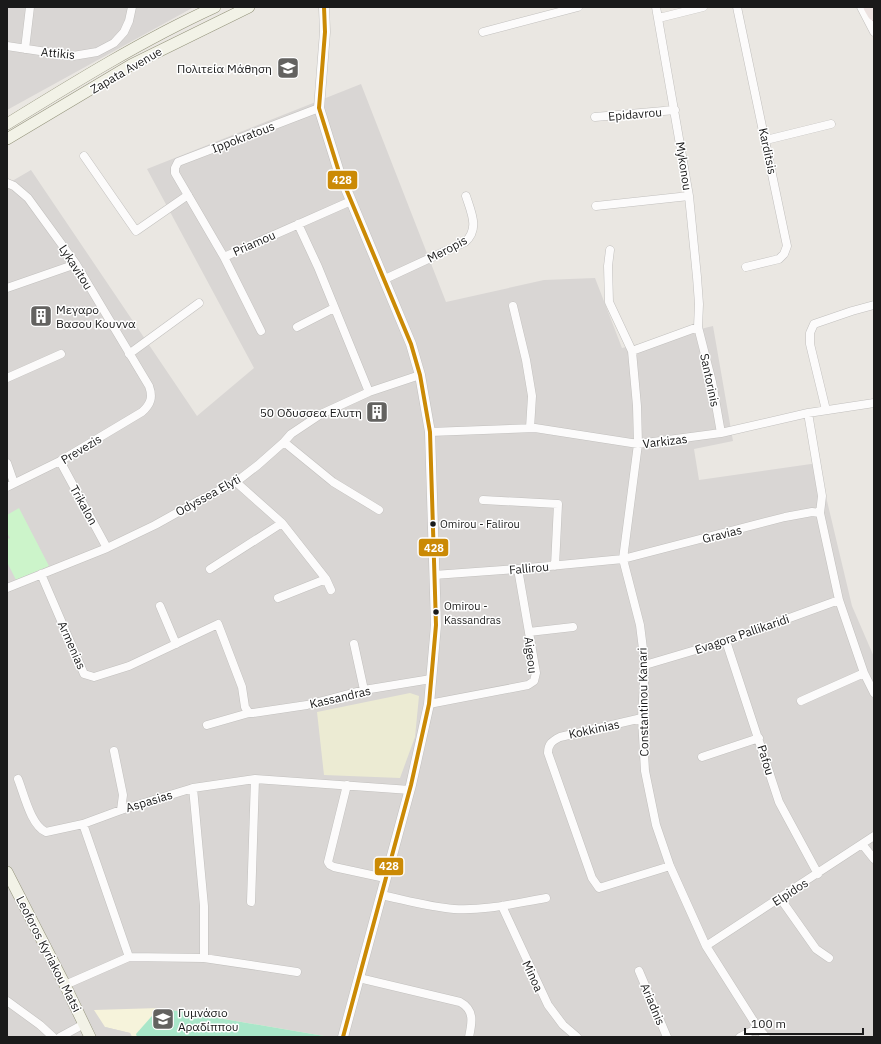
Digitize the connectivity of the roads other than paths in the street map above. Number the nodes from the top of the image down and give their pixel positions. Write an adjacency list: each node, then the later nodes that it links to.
1 (30, 7): 17 (street)
2 (132, 7): 17 (street, Attikis)
3 (215, 7): 21 (main road, Zapata Avenue)
4 (249, 7): 23 (main road, Zapata Avenue)
5 (324, 7): 18 (street)
6 (578, 7): 14 (street)
7 (656, 7): 13 (street, Mykonou)
8 (703, 7): 13 (street)
9 (737, 7): 24 (street, Karditsis)
10 (861, 7): 15 (street)
11 (870, 7): 12 (highway)
12 (874, 14)
13 (659, 18): 19 (street, Mykonou)
14 (483, 32)
15 (874, 32)
16 (7, 46): 17 (street, Attikis)
17 (25, 49)
18 (319, 108): 26 (street, Ippokratous); 31 (street)
19 (675, 110): 20 (street, Epidavrou); 30 (street, Mykonou)
20 (595, 117)
21 (7, 124)
22 (831, 124): 24 (street)
23 (7, 139)
24 (766, 140): 37 (street, Karditsis)
25 (84, 156): 28 (street)
26 (175, 173): 28 (street, Priamou)
27 (7, 183): 36 (street, Lykavitou)
28 (188, 195): 35 (street, Priamou)
29 (466, 196): 38 (street, Meropis)
30 (689, 196): 32 (street); 45 (street, Mykonou)
31 (351, 200): 33 (street, Priamou); 38 (street)
32 (596, 206)
33 (298, 224): 35 (street, Priamou); 43 (street)
34 (610, 250): 47 (street, Constantinou Kanari)
35 (224, 257): 46 (street)
36 (76, 264): 39 (street); 49 (street, Lykavitou)
37 (746, 267)
38 (385, 279): 50 (street)
39 (7, 288)
40 (200, 303): 49 (street)
41 (874, 305): 55 (street)
42 (513, 306): 57 (street)
43 (334, 308): 44 (street); 52 (street)
44 (297, 327)
45 (698, 327): 47 (street); 59 (street, Santorinis)
46 (261, 331)
47 (632, 351): 61 (street, Constantinou Kanari)
48 (61, 354): 51 (street)
49 (129, 354): 54 (street, Lykavitou)
50 (420, 375): 52 (street, Odyssea Elyti); 58 (street)
51 (7, 378)
52 (368, 392): 60 (street, Odyssea Elyti)
53 (874, 402): 55 (street, Varkizas)
54 (150, 403): 62 (street, Prevezis)
55 (826, 410): 56 (street, Varkizas)
56 (808, 413): 59 (street, Varkizas); 68 (street)
57 (530, 428): 58 (street, Varkizas); 61 (street, Varkizas)
58 (430, 432): 76 (street)
59 (721, 433): 61 (street, Varkizas)
60 (284, 442): 64 (street, Odyssea Elyti); 67 (street)
61 (638, 444): 71 (street, Constantinou Kanari)
62 (60, 462): 65 (street, Prevezis); 70 (street, Trikalon)
63 (7, 463): 65 (street)
64 (236, 482): 69 (street); 70 (street, Odyssea Elyti)
65 (11, 485)
66 (483, 500): 72 (street)
67 (379, 510)
68 (820, 513): 71 (street, Gravias); 81 (street)
69 (282, 523): 73 (street); 77 (street)
70 (107, 548): 75 (street, Odyssea Elyti)
71 (623, 559): 72 (street, Fallirou); 88 (street, Constantinou Kanari)
72 (555, 566): 74 (street, Fallirou)
73 (210, 569)
74 (518, 569): 76 (street, Fallirou); 84 (street, Aigeou)
75 (41, 574): 78 (street, Odyssea Elyti); 86 (street, Armenias)
76 (434, 575): 90 (street)
77 (326, 579): 79 (street); 80 (street)
78 (7, 588)
79 (331, 590)
80 (278, 598)
81 (839, 600): 85 (street, Evagora Pallikaridi); 89 (street)
82 (160, 606): 86 (street)
83 (573, 627): 84 (street)
84 (529, 632): 94 (street, Aigeou)
85 (726, 641): 88 (street, Evagora Pallikaridi); 98 (street, Pafou)
86 (176, 644): 95 (street)
87 (354, 644): 91 (street)
88 (645, 665): 96 (street, Constantinou Kanari)
89 (864, 674): 92 (street); 93 (street)
90 (431, 679): 91 (street, Kassandras); 94 (street)
91 (364, 690): 95 (street, Kassandras)
92 (874, 693)
93 (801, 701)
94 (429, 704): 105 (street)
95 (249, 713): 97 (street, Kassandras)
96 (642, 718): 111 (street, Constantinou Kanari); 111 (street, Kokkinias)
97 (207, 725)
98 (759, 738): 100 (street); 113 (street, Pafou)
99 (114, 751): 106 (street)
100 (702, 757)
101 (18, 779): 107 (street, Aspasias)
102 (255, 779): 103 (street, Aspasias); 104 (street, Aspasias); 118 (street)
103 (347, 785): 105 (street, Aspasias); 114 (street)
104 (193, 788): 106 (street, Aspasias); 122 (street)
105 (410, 790): 114 (street)
106 (121, 810): 107 (street, Aspasias)
107 (83, 824): 121 (street)
108 (874, 836): 109 (street, Elpidos)
109 (862, 844): 110 (street); 113 (street, Elpidos)
110 (874, 859)
111 (670, 866): 120 (street, Constantinou Kanari)
112 (7, 872): 127 (main road, Leoforos Kyriakou Matsi)
113 (818, 874): 117 (street, Elpidos)
114 (385, 878): 115 (street)
115 (381, 895): 119 (street); 126 (street)
116 (546, 898): 119 (street)
117 (780, 898): 120 (street, Elpidos); 123 (street)
118 (251, 902)
119 (502, 906): 136 (street, Minoa)
120 (706, 946): 130 (street, Constantinou Kanari)
121 (129, 957): 122 (street); 127 (street)
122 (204, 958): 125 (street)
123 (829, 958)
124 (639, 971): 137 (street, Ariadnis)
125 (297, 972)
126 (359, 978): 134 (street); 135 (street)
127 (65, 985): 129 (main road, Leoforos Kyriakou Matsi)
128 (7, 1001): 131 (street)
129 (84, 1024): 132 (street); 133 (main road, Leoforos Kyriakou Matsi)
130 (758, 1028): 138 (street); 139 (street, Constantinou Kanari)
131 (54, 1037)
132 (60, 1037)
133 (90, 1037)
134 (343, 1037)
135 (469, 1037)
136 (578, 1037)
137 (667, 1037)
138 (740, 1037)
139 (766, 1037)

